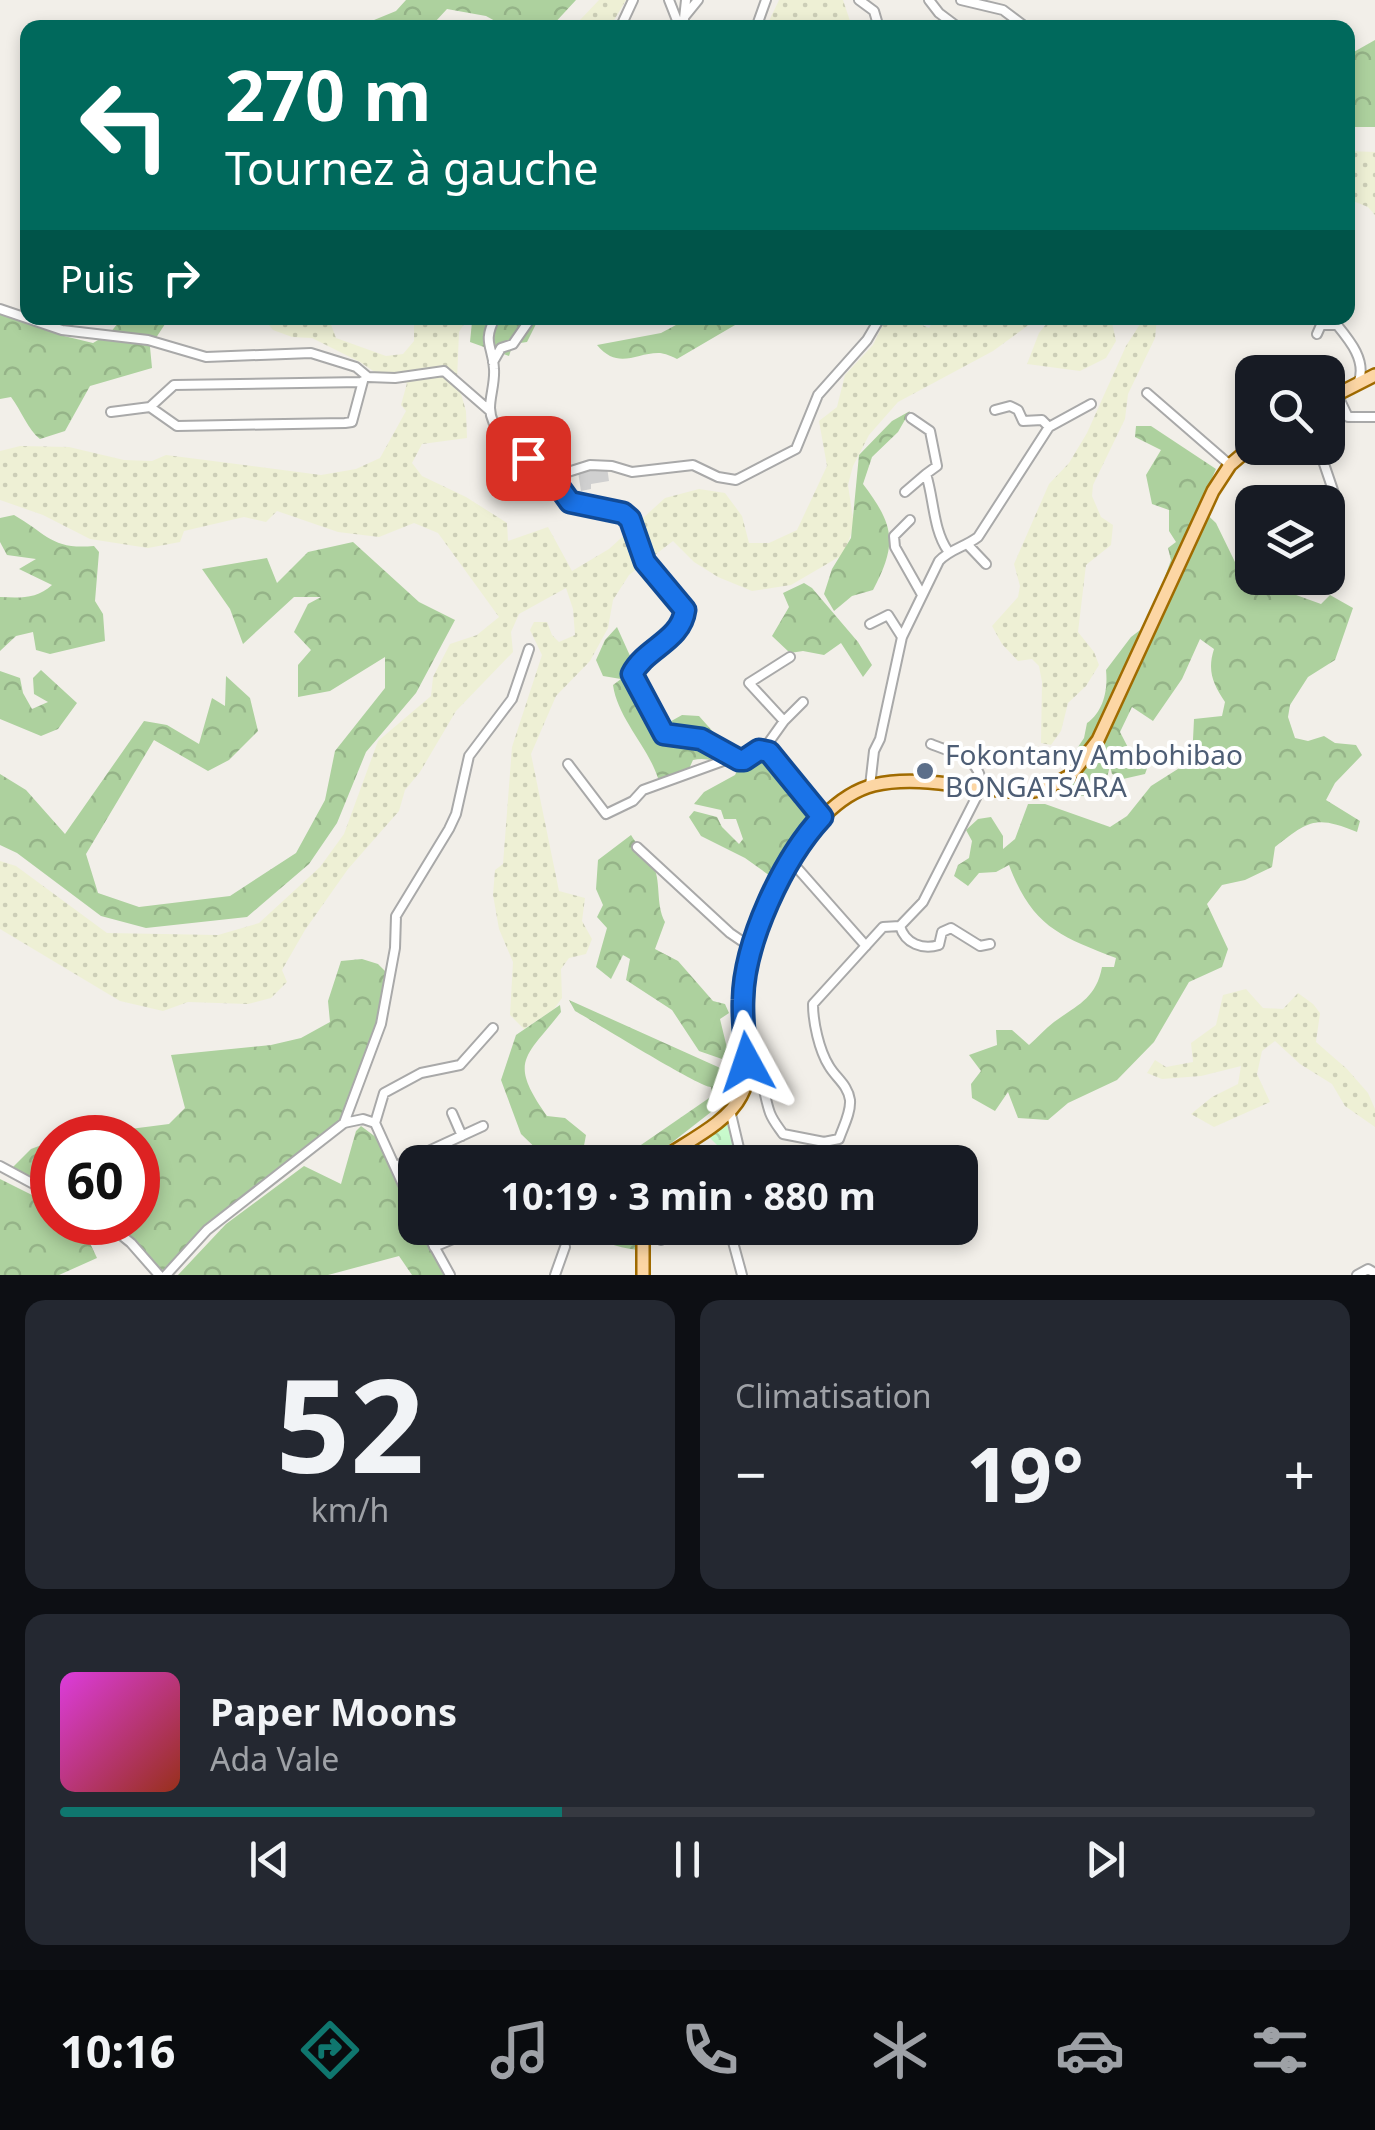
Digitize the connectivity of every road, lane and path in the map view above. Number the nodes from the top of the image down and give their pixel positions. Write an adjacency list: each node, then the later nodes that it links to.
1 (686, 0): 6 (street)
2 (698, 0): 6 (street)
3 (859, 0): 8 (street)
4 (929, 0): 9 (street)
5 (961, 0): 10 (street)
6 (684, 16): 7 (street)
7 (683, 20)
8 (877, 20)
9 (948, 20)
10 (1016, 20)
11 (47, 325): 18 (street)
12 (491, 325): 16 (street)
13 (526, 325): 16 (street)
14 (876, 325): 34 (street)
15 (1317, 334): 19 (street)
16 (493, 362): 25 (street)
17 (1375, 375): 19 (main road)
18 (365, 380): 23 (street); 23 (street); 25 (street)
19 (1360, 381): 20 (main road)
20 (1345, 389)
21 (1147, 394): 32 (street)
22 (1091, 404): 30 (street)
23 (150, 408): 26 (street)
24 (995, 410): 30 (street)
25 (490, 411): 34 (street)
26 (111, 412)
27 (1345, 414): 28 (street)
28 (1375, 417)
29 (911, 418): 33 (street)
30 (1048, 427): 37 (street)
31 (1235, 461): 32 (main road)
32 (1230, 465): 52 (main road)
33 (926, 474): 35 (street); 38 (street)
34 (552, 477): 49 (street)
35 (906, 492)
36 (910, 520): 40 (street)
37 (968, 545): 38 (street); 39 (street)
38 (948, 552): 40 (street)
39 (986, 564)
40 (920, 593): 42 (street)
41 (870, 624): 42 (street)
42 (902, 637): 51 (street)
43 (529, 649): 64 (street)
44 (790, 657): 46 (street)
45 (804, 702): 46 (street)
46 (784, 721): 48 (street)
47 (931, 744): 52 (street)
48 (764, 749): 49 (street); 53 (street)
49 (734, 757): 50 (street)
50 (568, 764)
51 (870, 786): 52 (main road); 53 (main road)
52 (982, 788): 56 (street)
53 (822, 817): 55 (main road)
54 (637, 847): 59 (street)
55 (791, 861): 58 (street); 59 (main road)
56 (900, 926): 57 (street); 58 (street)
57 (990, 944)
58 (866, 946): 61 (street)
59 (752, 948): 61 (main road)
60 (493, 1028): 65 (street)
61 (747, 1062): 62 (main road)
62 (730, 1110): 68 (main road); 69 (street)
63 (452, 1113): 67 (street)
64 (344, 1123): 65 (street); 81 (street)
65 (375, 1123): 71 (street)
66 (482, 1126): 67 (street)
67 (462, 1136): 71 (street)
68 (681, 1145)
69 (737, 1145)
70 (0, 1166): 73 (street)
71 (396, 1166): 72 (street)
72 (398, 1171)
73 (30, 1182)
74 (133, 1245): 81 (street)
75 (439, 1245): 78 (street)
76 (643, 1245): 84 (main road)
77 (734, 1245): 85 (street)
78 (434, 1247): 82 (street)
79 (565, 1248): 83 (street)
80 (1375, 1274): 86 (street)
81 (162, 1275)
82 (450, 1275)
83 (555, 1275)
84 (643, 1275)
85 (742, 1275)
86 (1356, 1275)

